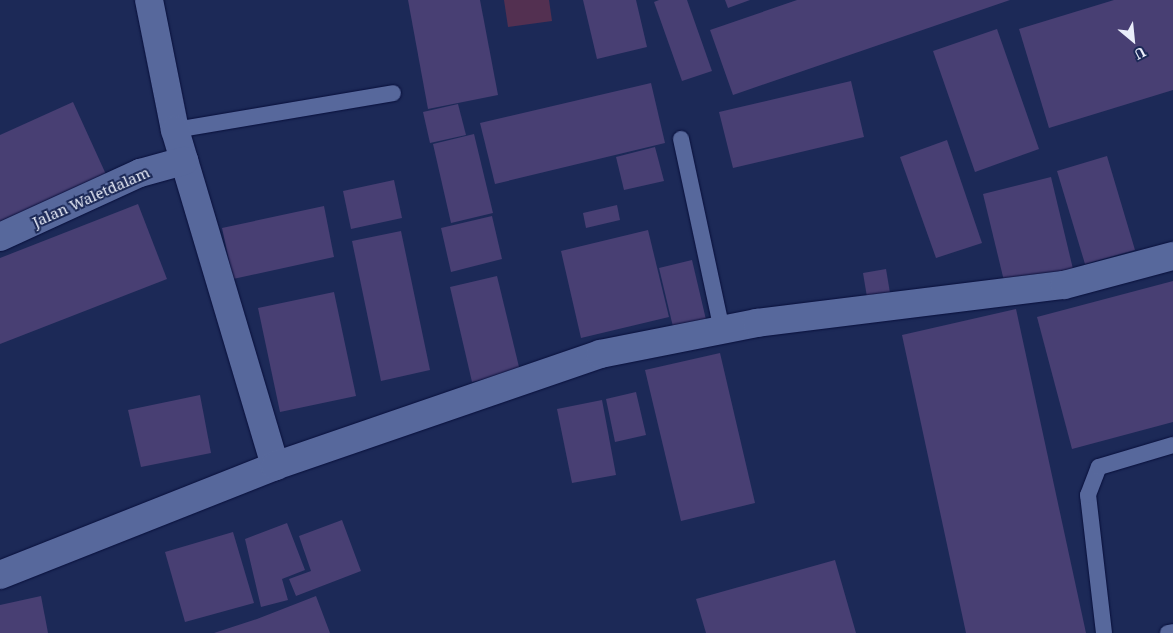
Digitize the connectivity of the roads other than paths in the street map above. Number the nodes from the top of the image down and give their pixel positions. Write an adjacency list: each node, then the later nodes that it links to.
1 (149, 0): 3 (street)
2 (393, 93): 3 (lane)
3 (175, 130): 5 (street)
4 (680, 139): 8 (lane)
5 (184, 161): 6 (street, Jalan Waletdalam); 10 (street)
6 (0, 237)
7 (1173, 256): 8 (street)
8 (722, 330): 10 (street)
9 (1173, 446): 13 (lane)
10 (275, 466): 11 (street)
11 (0, 575)
12 (1173, 632): 14 (lane)
13 (1104, 633)
14 (1168, 633)

